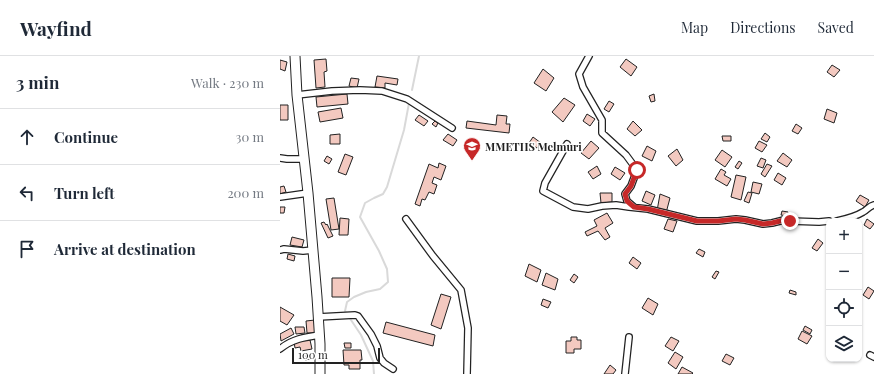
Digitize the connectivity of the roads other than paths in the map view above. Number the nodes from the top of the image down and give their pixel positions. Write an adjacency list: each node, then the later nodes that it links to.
1 (295, 56): 3 (highway)
2 (589, 56): 11 (street)
3 (297, 96): 4 (street); 7 (highway)
4 (452, 128)
5 (567, 144): 11 (street)
6 (280, 158): 7 (street)
7 (304, 159): 8 (highway)
8 (308, 193): 9 (street); 16 (highway)
9 (280, 197)
10 (874, 204): 12 (street)
11 (634, 207): 14 (street)
12 (848, 218)
13 (406, 219): 23 (street)
14 (826, 221)
15 (280, 250): 16 (street)
16 (313, 250): 17 (highway)
17 (322, 317): 18 (highway); 21 (street)
18 (320, 335): 20 (street); 22 (highway)
19 (629, 337): 24 (street)
20 (280, 349)
21 (393, 368)
22 (320, 374)
23 (467, 374)
24 (625, 374)

